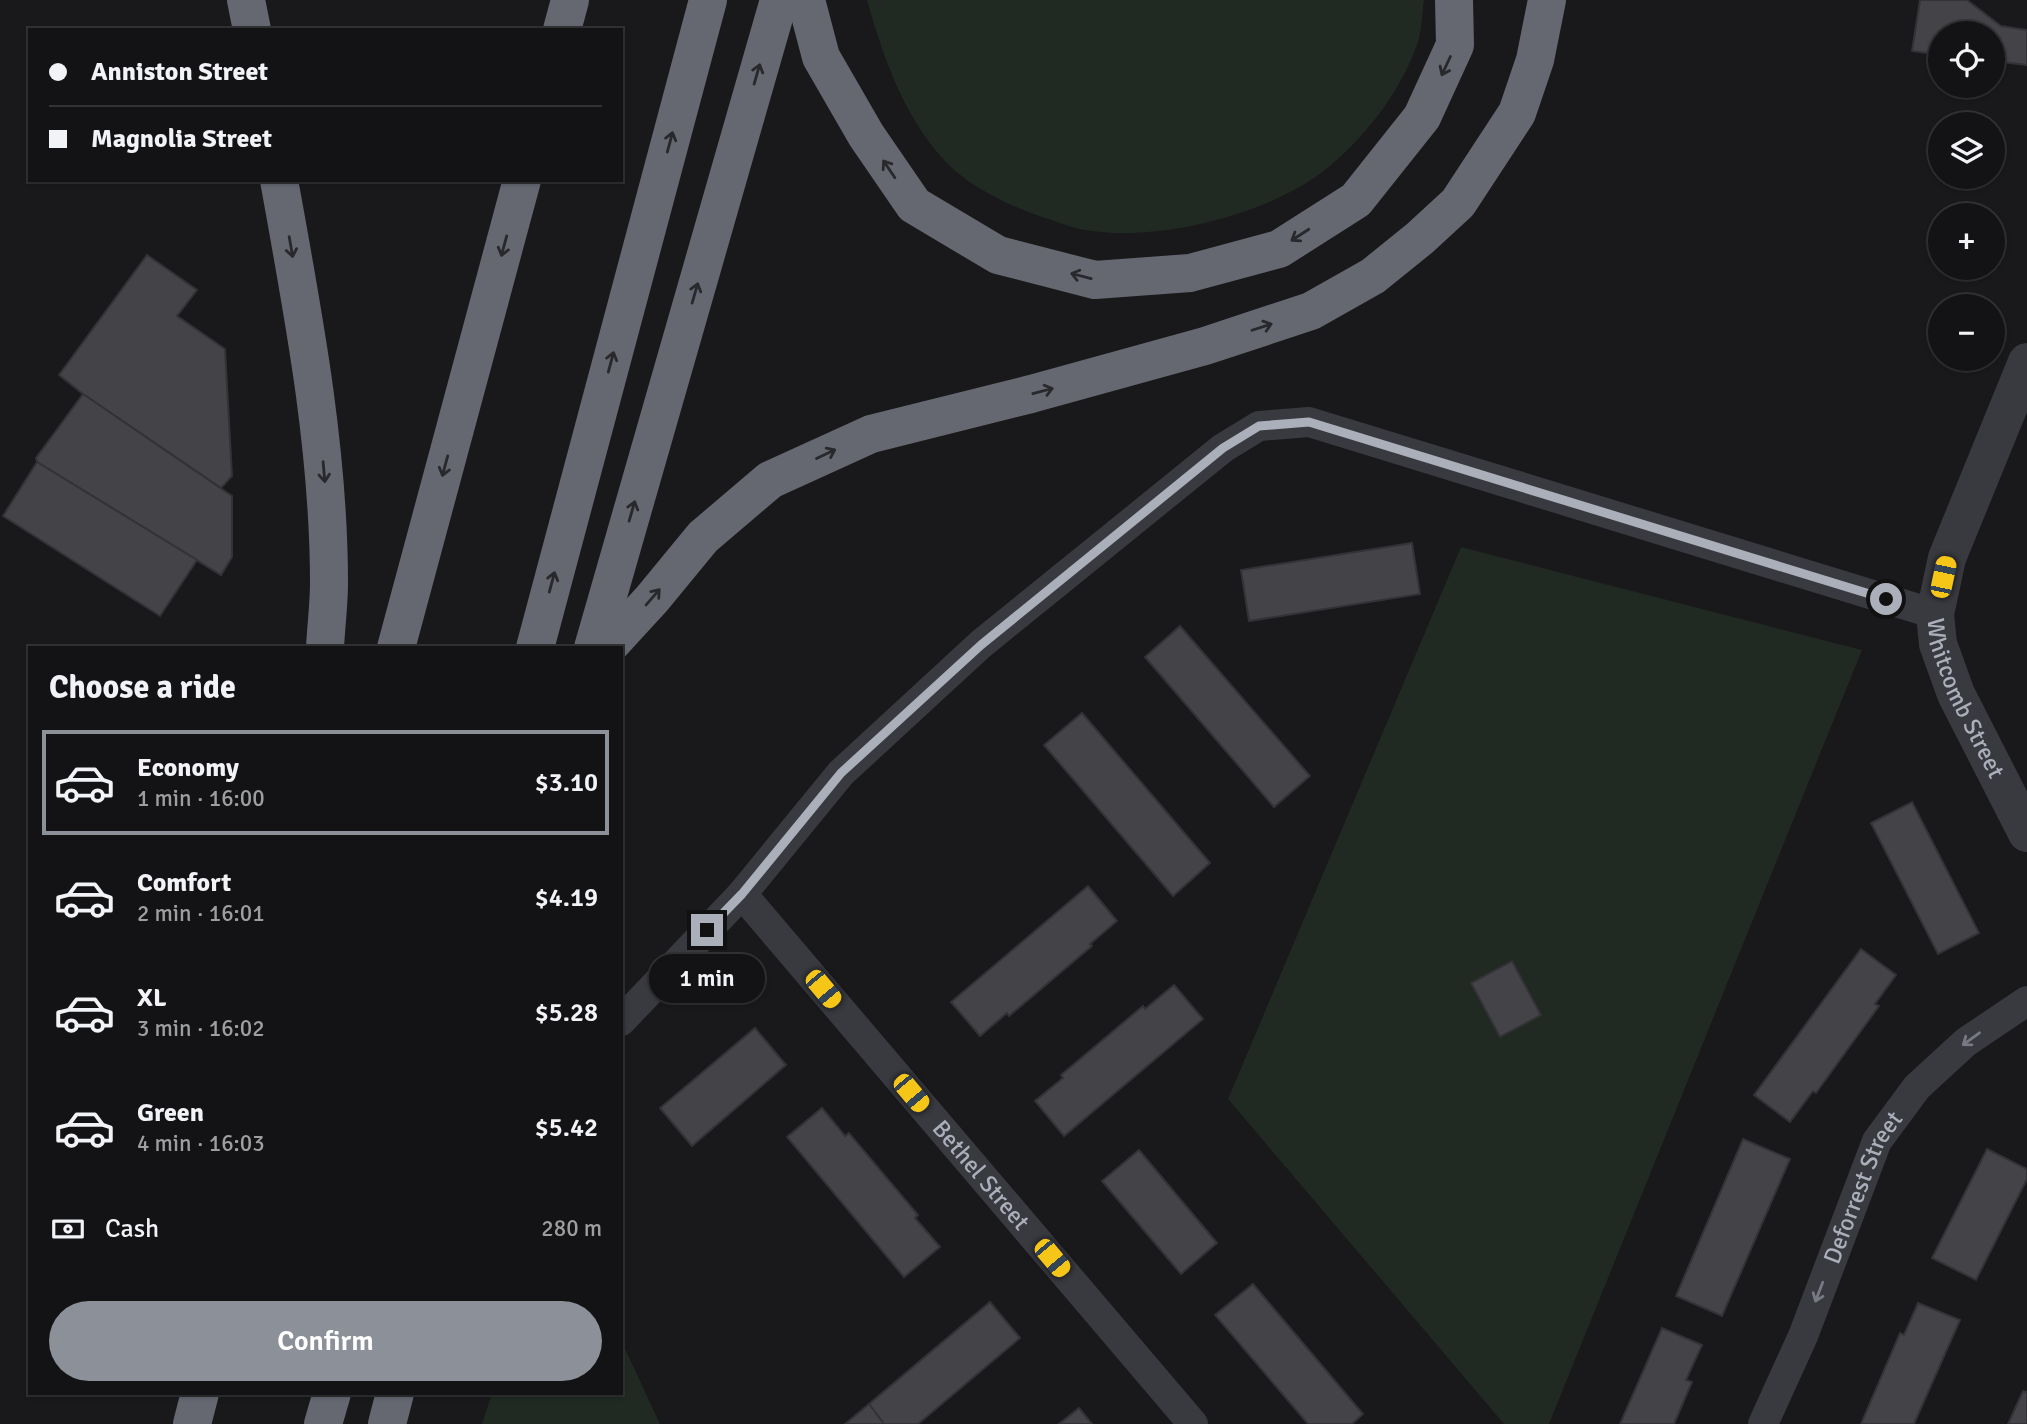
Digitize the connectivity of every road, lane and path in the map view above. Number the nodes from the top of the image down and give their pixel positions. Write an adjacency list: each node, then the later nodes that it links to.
1 (246, 0): 8 (highway)
2 (570, 0): 9 (highway)
3 (708, 0): 16 (highway, one-way to 3)
4 (779, 0): 17 (highway, one-way to 4)
5 (806, 0): 6 (highway, one-way to 5)
6 (1454, 0)
7 (1547, 0): 18 (highway, one-way to 7)
8 (252, 28)
9 (563, 28)
10 (279, 182): 14 (highway, one-way to 14)
11 (521, 182): 15 (highway, one-way to 15)
12 (2022, 386): 13 (street, Whitcomb Street)
13 (1935, 614): 19 (street, Whitcomb Street); 20 (street)
14 (325, 646)
15 (397, 646)
16 (536, 646)
17 (594, 646)
18 (609, 646)
19 (2027, 833)
20 (742, 894): 22 (street); 29 (street, Bethel Street)
21 (2027, 1001): 30 (street, Deforrest Street, one-way to 30)
22 (623, 1019)
23 (199, 1395): 26 (highway)
24 (331, 1395): 27 (highway)
25 (394, 1395): 28 (highway)
26 (192, 1424)
27 (323, 1424)
28 (387, 1424)
29 (1193, 1424)
30 (1763, 1424)

